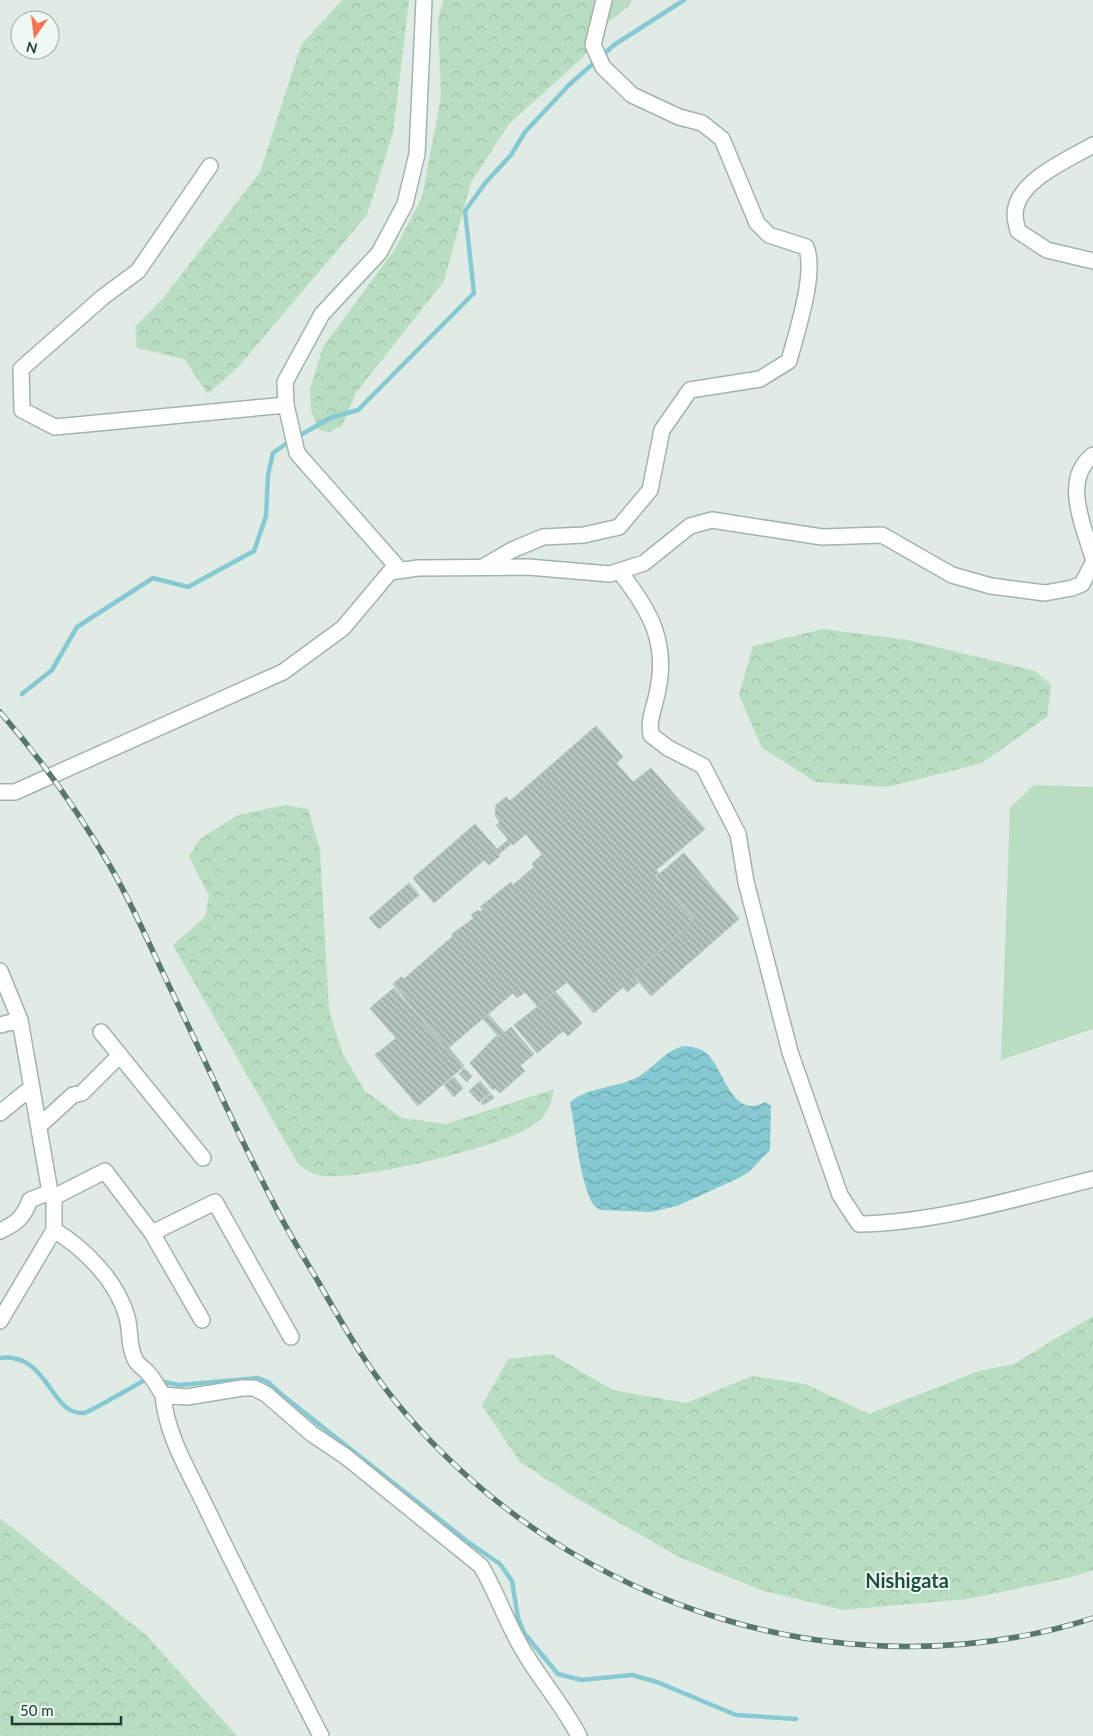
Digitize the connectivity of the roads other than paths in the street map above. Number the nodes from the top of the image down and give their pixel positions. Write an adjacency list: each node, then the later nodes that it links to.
1 (424, 0): 6 (street)
2 (604, 0): 10 (street)
3 (1093, 146): 5 (street)
4 (210, 166): 6 (street)
5 (1093, 261)
6 (286, 405): 11 (street)
7 (1093, 455): 8 (street)
8 (1093, 558)
9 (1093, 563): 12 (street)
10 (483, 567): 11 (street); 12 (street)
11 (400, 570): 13 (street)
12 (619, 572): 23 (street)
13 (0, 792)
14 (0, 972): 15 (street)
15 (20, 1020): 16 (street); 19 (street)
16 (0, 1025)
17 (100, 1032): 18 (street)
18 (119, 1056): 21 (street); 22 (street)
19 (32, 1087): 20 (street); 21 (street)
20 (0, 1113)
21 (39, 1126): 24 (street)
22 (203, 1158)
23 (1093, 1179)
24 (52, 1195): 25 (street); 26 (street); 27 (street)
25 (0, 1230)
26 (54, 1230): 29 (street); 31 (street)
27 (152, 1232): 28 (street); 30 (street)
28 (202, 1320)
29 (0, 1321)
30 (291, 1337)
31 (162, 1393): 32 (street); 33 (street)
32 (322, 1736)
33 (578, 1736)

